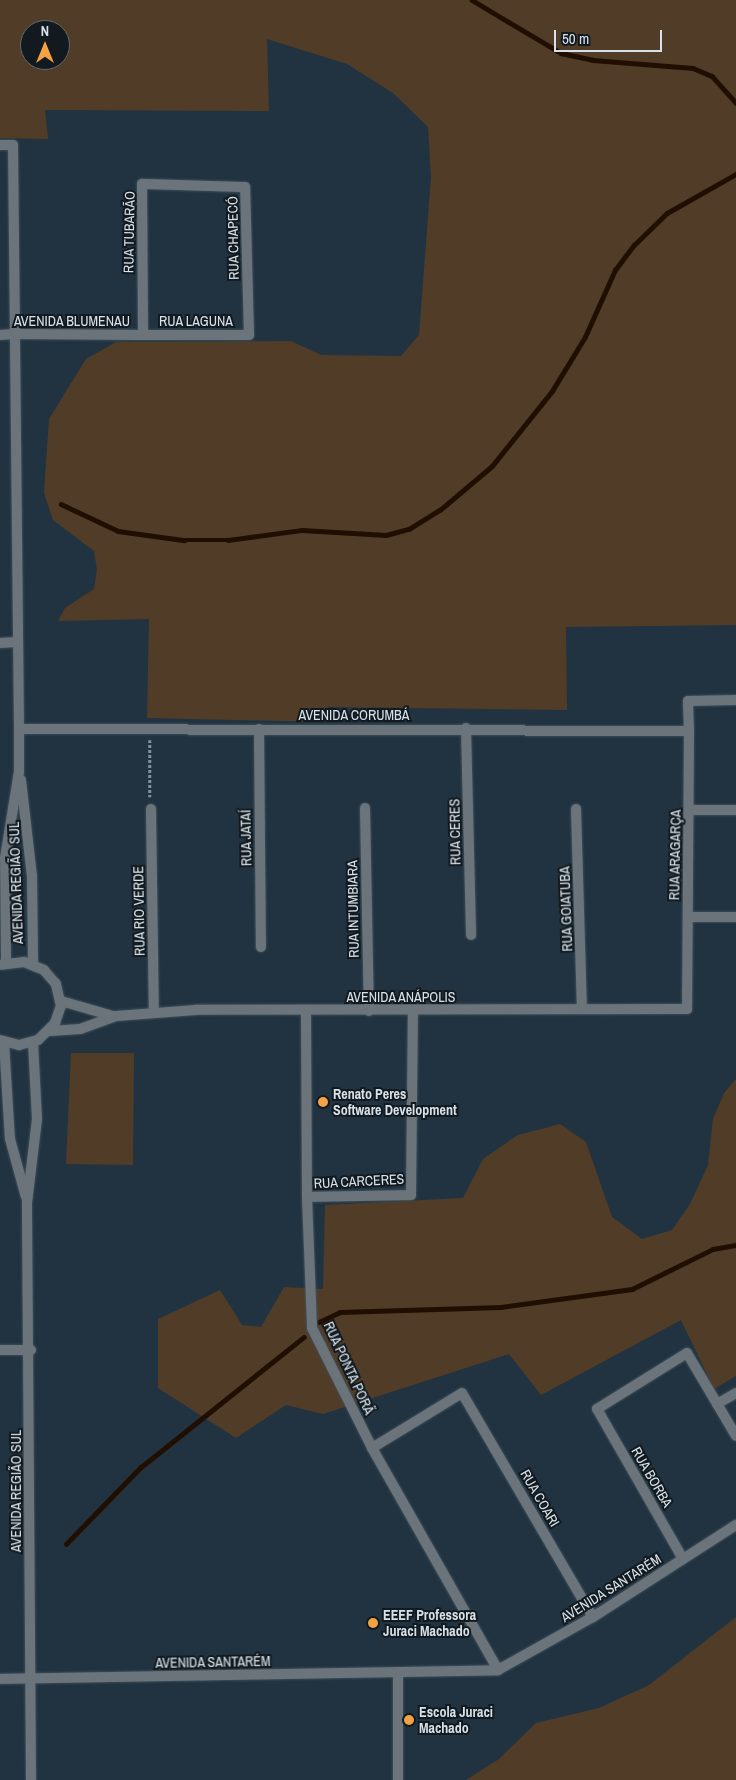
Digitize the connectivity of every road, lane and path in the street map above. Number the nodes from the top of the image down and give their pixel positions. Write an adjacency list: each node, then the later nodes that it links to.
1 (0, 145): 3 (street, AVENIDA REGIÃO SUL)
2 (199, 184): 5 (street, RUA TUBARÃO); 6 (street, RUA CHAPECÓ)
3 (15, 334): 4 (street, AVENIDA BLUMENAU); 5 (street, AVENIDA BLUMENAU); 7 (street, AVENIDA REGIÃO SUL)
4 (0, 335)
5 (143, 335): 6 (street, RUA LAGUNA)
6 (249, 335)
7 (18, 642): 8 (street); 12 (street, AVENIDA REGIÃO SUL)
8 (0, 643)
9 (736, 700): 14 (street, RUA ARAGARÇA)
10 (258, 728): 11 (street, AVENIDA CORUMBÁ); 13 (street, AVENIDA CORUMBÁ); 24 (street, RUA JATAÍ)
11 (466, 728): 14 (street, AVENIDA CORUMBÁ); 23 (street, RUA CERES)
12 (19, 729): 13 (street, AVENIDA CORUMBÁ); 15 (street, AVENIDA REGIÃO SUL)
13 (150, 729): 17 (path)
14 (689, 731): 19 (street, RUA ARAGARÇA)
15 (19, 772): 25 (street, AVENIDA REGIÃO SUL); 26 (street, AVENIDA REGIÃO SUL)
16 (365, 808): 31 (street, RUA INTUMBIARA)
17 (151, 809): 33 (street, RUA RIO VERDE)
18 (576, 809): 28 (street, RUA GOIATUBA)
19 (690, 810): 20 (street); 21 (street, RUA ARAGARÇA)
20 (736, 810)
21 (688, 917): 22 (street); 29 (street, RUA ARAGARÇA)
22 (736, 917)
23 (471, 935)
24 (260, 947)
25 (33, 964): 26 (street); 27 (street)
26 (3, 965)
27 (61, 1001): 34 (street, AVENIDA ANÁPOLIS); 35 (street)
28 (582, 1009): 29 (street, AVENIDA ANÁPOLIS); 32 (street, AVENIDA ANÁPOLIS)
29 (687, 1009)
30 (306, 1011): 31 (street, AVENIDA ANÁPOLIS); 33 (street, AVENIDA ANÁPOLIS); 38 (street, RUA PONTA PORÃ)
31 (369, 1011): 32 (street, AVENIDA ANÁPOLIS)
32 (414, 1011): 38 (street, RUA CARCERES)
33 (154, 1013): 34 (street, AVENIDA ANÁPOLIS)
34 (116, 1016): 35 (street, AVENIDA ANÁPOLIS)
35 (50, 1031): 37 (street)
36 (2, 1041): 37 (street); 39 (street, AVENIDA REGIÃO SUL)
37 (34, 1042): 39 (street, AVENIDA REGIÃO SUL)
38 (307, 1197): 45 (street, RUA PONTA PORÃ)
39 (27, 1203): 41 (street, AVENIDA REGIÃO SUL)
40 (0, 1350): 41 (street)
41 (31, 1350): 52 (street, AVENIDA REGIÃO SUL)
42 (736, 1393): 43 (street)
43 (718, 1404): 44 (street); 47 (street, RUA BORBA)
44 (736, 1436)
45 (372, 1448): 48 (street, RUA COARI); 49 (street, RUA PONTA PORÃ)
46 (736, 1525): 47 (street, AVENIDA SANTARÉM)
47 (683, 1559): 48 (street, AVENIDA SANTARÉM)
48 (594, 1617): 49 (street, AVENIDA SANTARÉM)
49 (498, 1670): 50 (street, AVENIDA SANTARÉM)
50 (398, 1672): 52 (street, AVENIDA SANTARÉM); 54 (street)
51 (0, 1679): 52 (street, AVENIDA SANTARÉM)
52 (28, 1679): 53 (street, AVENIDA REGIÃO SUL)
53 (31, 1780)
54 (398, 1780)

